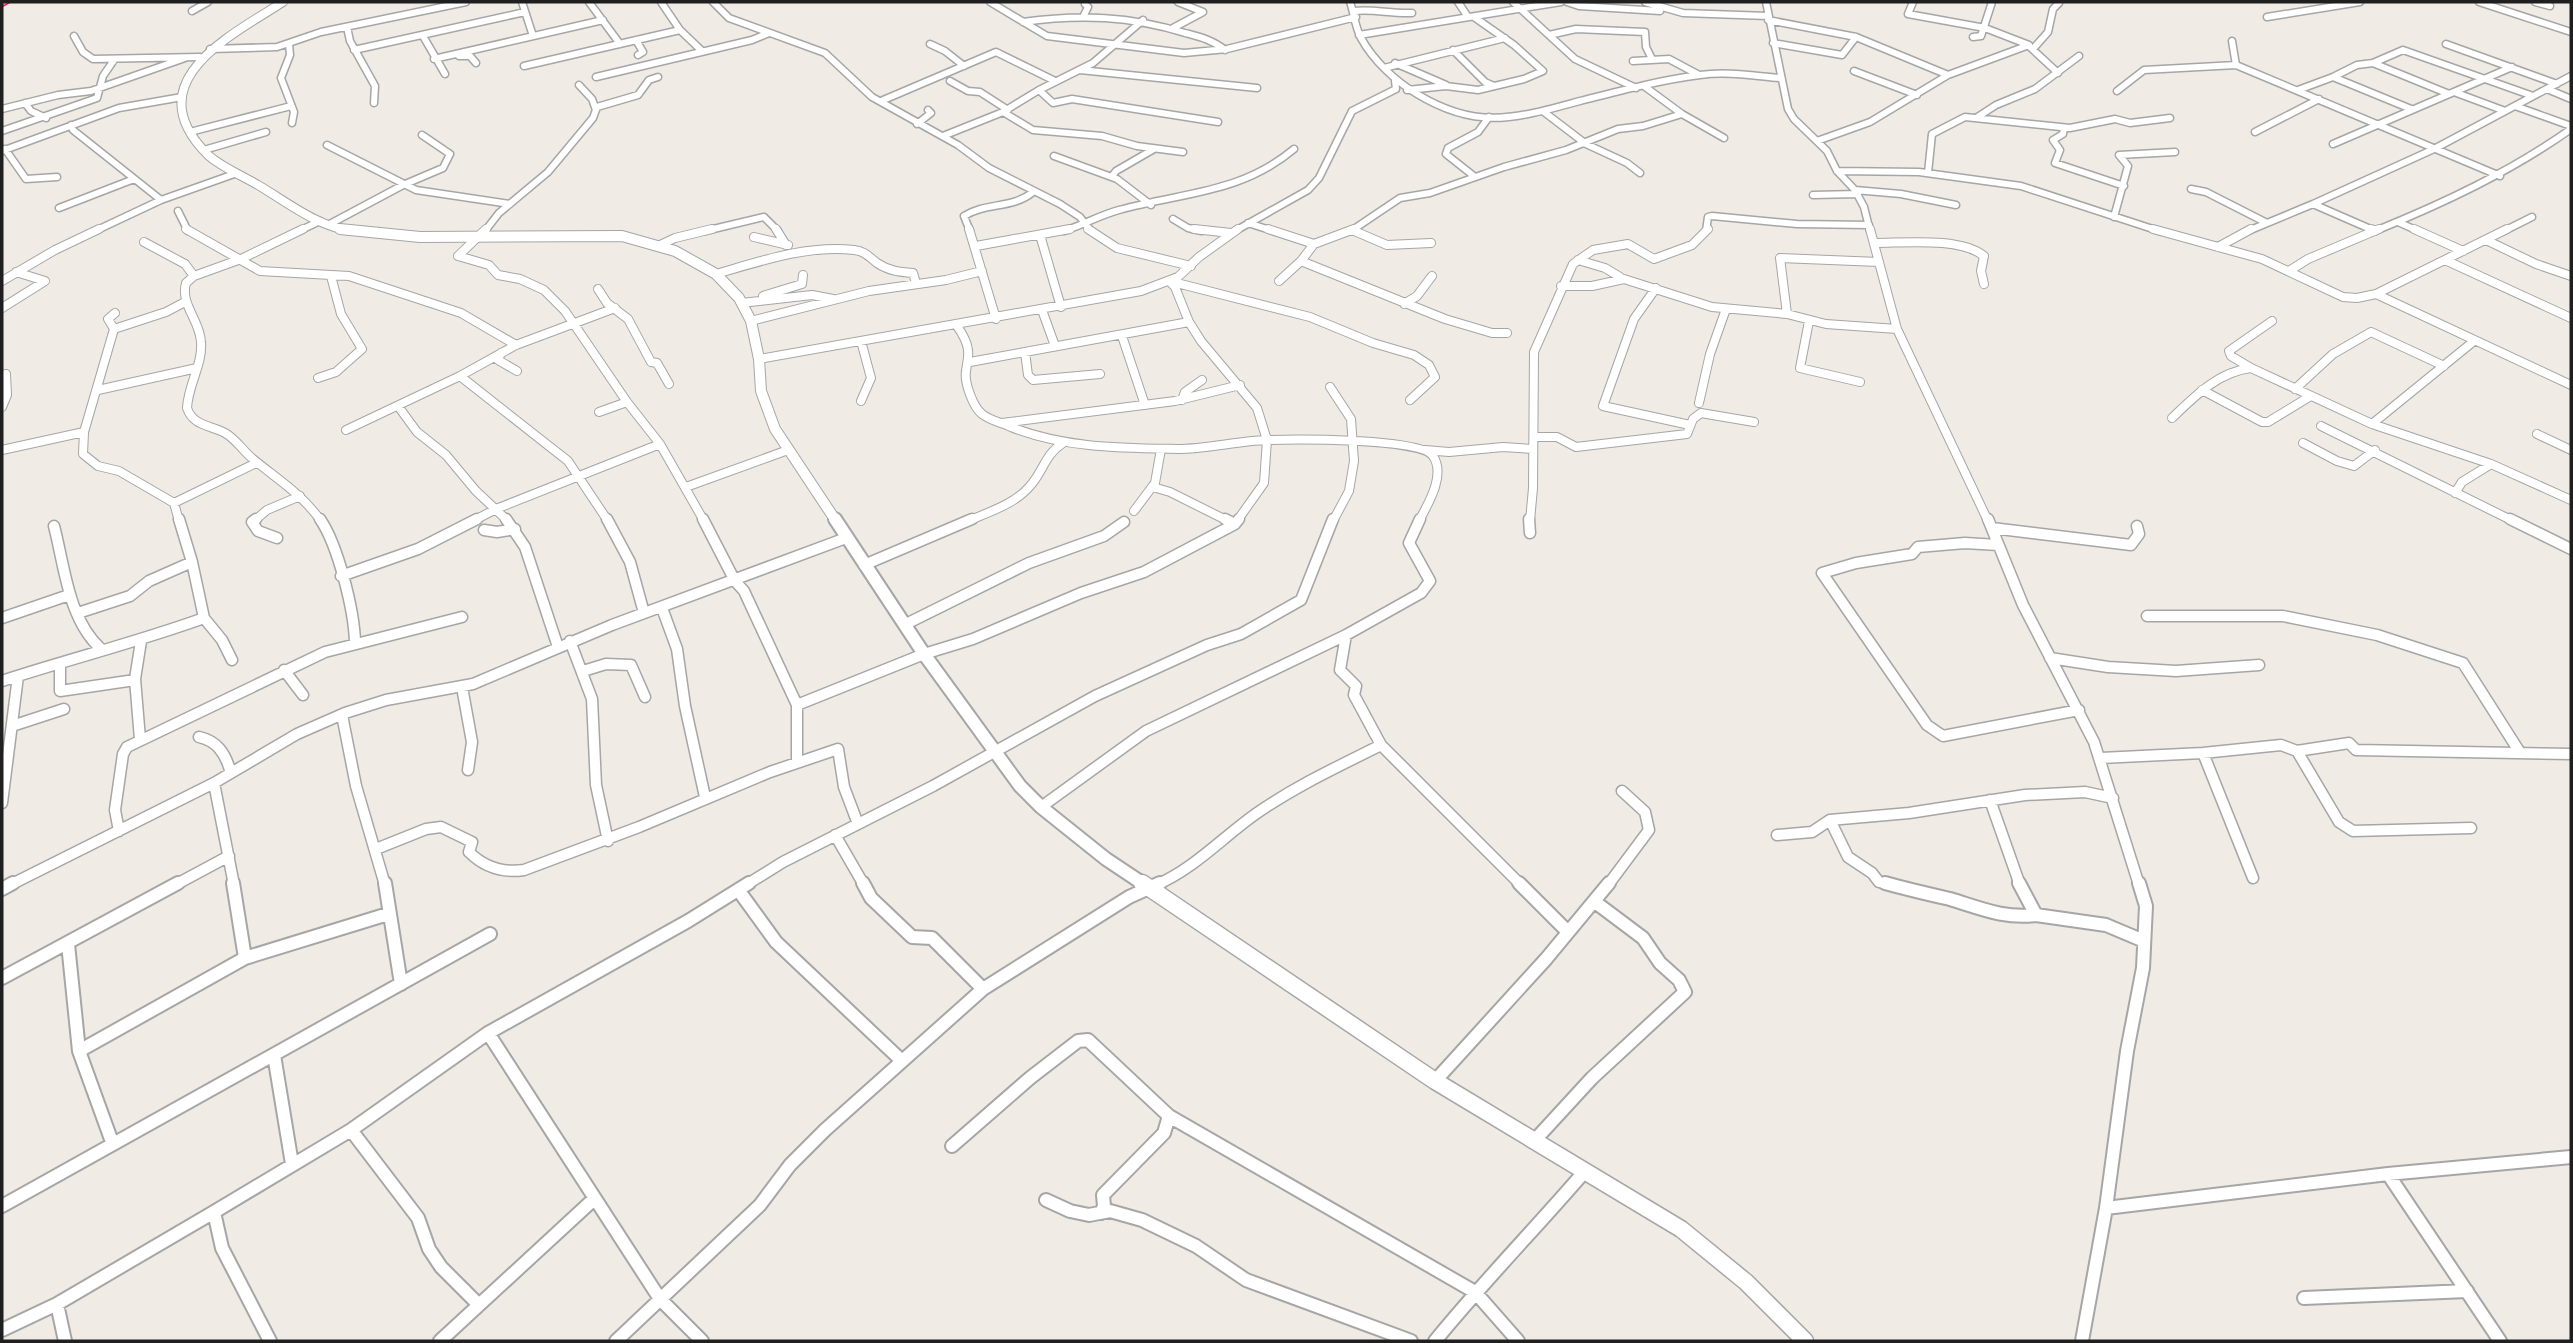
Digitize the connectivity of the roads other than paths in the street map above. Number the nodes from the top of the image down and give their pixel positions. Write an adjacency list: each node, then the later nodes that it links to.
1 (208, 2): 27 (street)
2 (283, 2): 67 (street)
3 (466, 2): 40 (street)
4 (522, 2): 29 (street)
5 (589, 2): 36 (street)
6 (661, 2): 43 (street)
7 (713, 2): 45 (street)
8 (990, 2): 38 (street)
9 (1178, 2): 41 (street)
10 (1350, 2): 31 (street)
11 (1412, 2): 30 (street)
12 (1458, 2): 33 (street)
13 (1513, 2): 26 (street)
14 (1561, 2): 26 (street)
15 (1567, 2): 28 (street)
16 (1645, 2): 28 (street)
17 (1766, 2): 35 (street)
18 (1913, 2): 42 (street)
19 (1992, 2): 42 (street)
20 (2360, 2): 34 (street)
21 (2479, 2): 44 (street)
22 (2535, 2): 25 (street)
23 (2059, 3): 62 (street)
24 (1085, 4): 32 (street)
25 (2550, 6)
26 (1524, 10): 33 (street); 47 (street)
27 (192, 11)
28 (1675, 11): 35 (street)
29 (525, 12): 49 (street); 50 (street)
30 (1412, 13): 31 (street); 39 (street)
31 (1355, 14): 46 (street); 64 (street)
32 (1083, 17): 37 (street); 38 (street)
33 (1471, 17): 39 (street); 53 (street)
34 (2267, 17)
35 (1768, 18): 51 (street); 56 (street)
36 (603, 20): 50 (street); 58 (street)
37 (1143, 20): 41 (street); 60 (street)
38 (1023, 22): 60 (street)
39 (1418, 26): 46 (street)
40 (347, 27): 57 (street); 63 (street)
41 (1173, 28): 64 (street)
42 (1985, 28): 52 (street); 62 (street)
43 (680, 30): 54 (street); 66 (street)
44 (2571, 32)
45 (769, 33): 66 (street); 118 (street)
46 (1359, 35): 83 (street)
47 (1549, 35): 73 (street); 103 (street)
48 (74, 36): 74 (street)
49 (423, 36): 63 (street); 72 (street)
50 (533, 36): 68 (street)
51 (1856, 37): 56 (street); 89 (street)
52 (1973, 37)
53 (1505, 38): 65 (street); 102 (street)
54 (636, 40): 58 (street); 69 (street)
55 (2232, 41): 79 (street)
56 (1773, 43): 94 (street)
57 (289, 44): 67 (street); 121 (street)
58 (620, 44): 80 (street)
59 (930, 44): 81 (street)
60 (1112, 44): 64 (street); 84 (street)
61 (2446, 44): 82 (street)
62 (2031, 47): 86 (street); 89 (street)
63 (354, 50): 120 (street)
64 (1225, 50)
65 (1453, 50): 78 (street); 102 (street)
66 (702, 51): 91 (street)
67 (205, 53): 71 (street); 115 (street)
68 (449, 55): 72 (street); 76 (street)
69 (638, 55)
70 (2080, 56): 86 (street)
71 (185, 58): 74 (street); 105 (street)
72 (433, 59): 87 (street)
73 (1652, 59): 75 (street); 88 (street)
74 (114, 60): 105 (street)
75 (1633, 61)
76 (475, 62)
77 (2372, 62): 93 (street); 95 (street); 111 (street)
78 (1395, 63): 83 (street); 101 (street)
79 (2236, 65): 109 (street); 110 (street)
80 (524, 66)
81 (964, 66): 97 (street); 118 (street)
82 (2512, 67): 95 (street); 99 (street)
83 (1384, 68): 98 (street)
84 (1080, 70): 97 (street); 104 (street)
85 (1854, 71): 113 (street)
86 (2058, 73): 133 (street)
87 (445, 74)
88 (1699, 75): 94 (street); 103 (street)
89 (1948, 75): 113 (street)
90 (2571, 76): 99 (street)
91 (596, 77)
92 (658, 77): 125 (street)
93 (2333, 77): 109 (street); 124 (street)
94 (1780, 78): 149 (street)
95 (2484, 79): 111 (street); 114 (street)
96 (950, 81): 127 (street)
97 (1055, 81): 107 (street)
98 (1395, 81): 108 (street); 112 (street)
99 (2557, 84): 106 (street)
100 (579, 85): 125 (street)
101 (1446, 86): 102 (street); 108 (street)
102 (1495, 86)
103 (1641, 87): 129 (street); 130 (street)
104 (1257, 88)
105 (99, 89): 119 (street); 132 (street)
106 (2547, 89): 114 (street); 117 (street)
107 (1039, 90): 127 (street); 135 (street)
108 (1407, 90): 112 (street); 131 (street)
109 (2298, 90): 116 (street)
110 (2117, 91)
111 (2451, 93): 124 (street); 128 (street)
112 (1386, 94): 190 (street)
113 (1917, 95): 149 (street)
114 (2533, 96): 122 (street)
115 (182, 97): 139 (street); 143 (street)
116 (2319, 99): 136 (street); 145 (street)
117 (2571, 99)
118 (881, 101): 138 (street)
119 (25, 103): 123 (street); 132 (street)
120 (374, 103)
121 (291, 106): 137 (street); 143 (street)
122 (2515, 106): 128 (street); 141 (street)
123 (2, 109)
124 (2411, 109): 136 (street)
125 (596, 110): 177 (street)
126 (928, 110): 138 (street)
127 (1006, 111): 147 (street); 153 (street)
128 (2505, 111): 155 (street)
129 (1544, 112): 131 (street); 150 (street)
130 (1682, 114): 148 (street); 150 (street)
131 (1489, 117): 167 (street)
132 (46, 118): 142 (street)
133 (1976, 118): 140 (street); 164 (street)
134 (2170, 118): 140 (street)
135 (1219, 122)
136 (2376, 122): 151 (street); 155 (street)
137 (292, 123)
138 (917, 124): 147 (street)
139 (72, 128): 156 (street); 169 (street)
140 (2064, 128): 171 (street)
141 (2571, 128): 165 (street)
142 (2, 131)
143 (190, 132): 157 (street)
144 (266, 132): 157 (street)
145 (2255, 132)
146 (422, 135): 170 (street)
147 (943, 136): 173 (street)
148 (1724, 138)
149 (1817, 141): 161 (street)
150 (1586, 144): 163 (street); 167 (street)
151 (2333, 144)
152 (327, 145): 170 (street)
153 (1154, 149): 158 (street); 168 (street)
154 (1294, 149): 179 (street)
155 (2434, 149): 165 (street); 178 (street)
156 (3, 150): 166 (street)
157 (204, 150): 162 (street)
158 (1183, 152)
159 (2175, 152): 171 (street)
160 (1055, 156): 168 (street)
161 (1837, 171): 164 (street); 174 (street)
162 (236, 173): 176 (street); 188 (street)
163 (1640, 173)
164 (1928, 173): 183 (street)
165 (2500, 176): 187 (street)
166 (57, 177)
167 (1475, 177): 192 (street)
168 (1115, 178): 179 (street)
169 (134, 179): 176 (street); 181 (street)
170 (403, 185): 177 (street); 188 (street)
171 (2124, 186): 183 (street)
172 (2192, 189): 186 (street)
173 (1032, 192): 189 (street); 205 (street)
174 (1856, 192): 175 (street); 180 (street); 191 (street)
175 (1813, 195)
176 (161, 200): 217 (street)
177 (510, 204): 196 (street)
178 (2313, 204): 186 (street); 193 (street)
179 (1151, 205): 189 (street)
180 (1956, 205)
181 (59, 208)
182 (178, 211): 209 (street)
183 (2114, 217): 206 (street)
184 (2532, 217): 198 (street)
185 (1172, 219): 194 (street)
186 (2265, 222): 206 (street)
187 (2398, 222): 193 (street); 208 (street)
188 (324, 223): 196 (street); 209 (street)
189 (1082, 223): 195 (street); 214 (street)
190 (1248, 223): 194 (street); 202 (street)
191 (1869, 225): 201 (street); 210 (street)
192 (1352, 230): 200 (street); 202 (street)
193 (2375, 231): 216 (street)
194 (1231, 233): 214 (street)
195 (1040, 234): 205 (street); 238 (street)
196 (481, 236): 203 (street); 250 (street)
197 (754, 237): 204 (street)
198 (2486, 240): 208 (street); 223 (street)
199 (144, 242): 220 (street)
200 (1431, 243)
201 (1875, 243): 213 (street); 229 (street)
202 (1314, 244): 212 (street)
203 (660, 245): 204 (street); 218 (street)
204 (786, 245): 207 (street)
205 (976, 246): 215 (street)
206 (2218, 247): 216 (street)
207 (805, 251): 218 (street); 228 (street)
208 (2463, 251): 211 (street)
209 (241, 259): 220 (street); 221 (street)
210 (1578, 260): 224 (street); 230 (street)
211 (2445, 260): 233 (street); 246 (street)
212 (1301, 261): 227 (street); 237 (street)
213 (1879, 262): 244 (street); 254 (street)
214 (1191, 266): 226 (street)
215 (982, 271): 228 (street); 245 (street)
216 (2289, 271): 233 (street)
217 (16, 272): 225 (street); 239 (street)
218 (716, 274): 236 (street)
219 (803, 275): 236 (street)
220 (194, 276): 235 (street)
221 (331, 276): 257 (street); 273 (street)
222 (1432, 276): 237 (street)
223 (2571, 276)
224 (1624, 279): 230 (street); 231 (street)
225 (2, 281)
226 (1169, 281): 238 (street); 251 (street); 285 (street)
227 (1279, 281)
228 (916, 284): 234 (street)
229 (1984, 284)
230 (1561, 285): 309 (street)
231 (1656, 288): 241 (street); 297 (street)
232 (598, 289): 240 (street)
233 (2376, 294): 259 (street)
234 (833, 299): 236 (street); 248 (street)
235 (185, 302): 253 (street); 267 (street)
236 (742, 302): 248 (street)
237 (1404, 304): 255 (street)
238 (1061, 307): 242 (street)
239 (2, 308)
240 (615, 308): 250 (street); 276 (street)
241 (1726, 309): 244 (street); 288 (street)
242 (1042, 310): 245 (street); 261 (street)
243 (115, 313): 253 (street)
244 (1787, 314): 249 (street)
245 (996, 318): 252 (street)
246 (2571, 318)
247 (2272, 320): 268 (street)
248 (751, 321): 264 (street)
249 (1809, 321): 254 (street); 275 (street)
250 (574, 322): 260 (street); 287 (street)
251 (1189, 322): 256 (street); 277 (street)
252 (957, 326): 258 (street); 265 (street)
253 (114, 329): 281 (street)
254 (1897, 329): 330 (street)
255 (1507, 333)
256 (1122, 336): 261 (street); 289 (street)
257 (507, 340): 260 (street); 263 (street)
258 (861, 341): 264 (street); 286 (street)
259 (2474, 341): 266 (street); 278 (street)
260 (516, 345): 263 (street)
261 (1055, 346): 262 (street)
262 (1025, 352): 265 (street); 270 (street)
263 (498, 356): 269 (street); 272 (street)
264 (759, 359): 311 (street)
265 (970, 362): 295 (street)
266 (2444, 366): 280 (street); 296 (street)
267 (197, 368): 281 (street); 315 (street)
268 (2251, 368): 280 (street); 282 (street)
269 (517, 371)
270 (1100, 373)
271 (6, 374): 291 (street)
272 (460, 376): 290 (street); 317 (street)
273 (318, 379)
274 (1202, 380): 284 (street)
275 (1860, 382)
276 (669, 384)
277 (1240, 385): 284 (street); 303 (street)
278 (2571, 385)
279 (1330, 387): 304 (street)
280 (2295, 389): 283 (street)
281 (98, 390): 300 (street)
282 (2202, 390): 283 (street); 293 (street)
283 (2309, 397): 296 (street)
284 (1182, 400): 289 (street)
285 (1410, 400)
286 (861, 401)
287 (627, 402): 292 (street); 307 (street)
288 (1699, 403)
289 (1145, 405): 295 (street)
290 (398, 406): 299 (street); 324 (street)
291 (2, 407)
292 (599, 411)
293 (2172, 418)
294 (1754, 422): 297 (street)
295 (999, 424): 305 (street)
296 (2372, 424): 316 (street)
297 (1690, 425): 302 (street)
298 (2322, 426): 313 (street)
299 (346, 430)
300 (84, 432): 310 (street); 323 (street)
301 (2537, 434): 314 (street)
302 (1536, 437)
303 (1267, 440): 304 (street); 308 (street); 327 (street)
304 (1351, 441): 312 (street); 380 (street)
305 (1063, 443): 308 (street); 339 (street)
306 (2303, 443): 313 (street)
307 (660, 444): 317 (street); 318 (street)
308 (1161, 449): 319 (street)
309 (1533, 449): 312 (street); 333 (street)
310 (2, 450)
311 (788, 450): 318 (street); 335 (street)
312 (1425, 450): 351 (street)
313 (2375, 450): 320 (street)
314 (2571, 450)
315 (256, 463): 321 (street); 323 (street)
316 (2491, 464): 320 (street); 322 (street)
317 (579, 474): 324 (street); 345 (street)
318 (686, 487): 341 (street)
319 (1153, 487): 325 (street); 327 (street)
320 (2455, 493): 337 (street)
321 (300, 496): 334 (street); 340 (street)
322 (2571, 500)
323 (174, 503): 338 (street)
324 (496, 509): 331 (street); 340 (street)
325 (1134, 511)
326 (1124, 522): 350 (street)
327 (1236, 524): 357 (street)
328 (54, 526): 342 (street)
329 (2137, 526): 330 (street)
330 (1992, 528): 336 (street)
331 (514, 529): 332 (street); 355 (street)
332 (484, 530)
333 (1530, 533)
334 (277, 538)
335 (846, 538): 339 (street); 341 (street)
336 (1998, 545): 358 (street); 372 (street)
337 (2571, 549)
338 (192, 562): 344 (street); 349 (street)
339 (864, 565): 350 (street)
340 (341, 576): 354 (street)
341 (735, 581): 343 (street); 370 (street)
342 (69, 595): 344 (street); 348 (street)
343 (662, 608): 345 (street); 389 (street)
344 (78, 612): 356 (street)
345 (644, 613): 353 (street)
346 (462, 617): 354 (street)
347 (2147, 617): 379 (street)
348 (2, 618)
349 (204, 618): 352 (street); 359 (street)
350 (906, 624): 357 (street)
351 (1346, 635): 377 (street); 393 (street)
352 (141, 641): 356 (street); 365 (street)
353 (570, 641): 355 (street); 363 (street)
354 (355, 642): 362 (street)
355 (558, 647): 367 (street)
356 (101, 649): 360 (street)
357 (924, 654): 370 (street); 380 (street)
358 (2050, 658): 361 (street); 372 (street)
359 (232, 660)
360 (61, 663): 364 (street); 365 (street)
361 (2259, 665)
362 (284, 670): 368 (street); 376 (street)
363 (583, 671): 369 (street); 400 (street)
364 (18, 676): 366 (street); 374 (street)
365 (135, 680): 376 (street)
366 (2, 681)
367 (462, 687): 373 (street); 385 (street)
368 (303, 695)
369 (645, 697)
370 (797, 705): 384 (street)
371 (64, 709): 374 (street)
372 (2079, 710): 383 (street)
373 (342, 715): 386 (street); 401 (street)
374 (12, 726): 392 (street)
375 (199, 737): 386 (street)
376 (140, 740): 397 (street)
377 (1381, 746): 404 (street); 410 (street)
378 (2297, 751): 379 (street); 381 (street); 396 (street)
379 (2519, 751): 382 (street)
380 (994, 752): 393 (street); 395 (street)
381 (2203, 753): 383 (street); 403 (street)
382 (2571, 754)
383 (2101, 758): 390 (street)
384 (797, 760): 389 (street); 395 (street)
385 (468, 770)
386 (230, 771): 387 (street)
387 (214, 783): 397 (street); 402 (street)
388 (1622, 791): 407 (street)
389 (705, 797): 400 (street)
390 (2113, 798): 391 (street); 412 (street)
391 (1990, 800): 394 (street); 409 (street)
392 (2, 803)
393 (1041, 807): 404 (street)
394 (1830, 820): 399 (street); 409 (street)
395 (858, 824): 398 (street)
396 (2470, 828)
397 (119, 831): 405 (street)
398 (835, 835): 406 (street); 417 (street)
399 (1777, 835)
400 (608, 841): 401 (street)
401 (376, 849): 408 (street)
402 (229, 856): 413 (street); 414 (street)
403 (2253, 878)
404 (1150, 888): 417 (street); 422 (street)
405 (2, 889)
406 (739, 891): 418 (street); 421 (street)
407 (1594, 902): 410 (street); 425 (street)
408 (388, 914): 414 (street); 416 (street)
409 (2036, 915): 412 (street)
410 (1568, 932): 422 (street)
411 (490, 934): 416 (street)
412 (2144, 941): 435 (street)
413 (68, 944): 415 (street); 419 (street)
414 (245, 958): 419 (street)
415 (2, 978)
416 (401, 984): 420 (street)
417 (983, 989): 421 (street)
418 (488, 1033): 424 (street); 432 (street)
419 (79, 1051): 426 (street)
420 (274, 1055): 426 (street); 429 (street)
421 (902, 1061): 441 (street)
422 (1434, 1081): 425 (street)
423 (1170, 1116): 427 (street); 436 (street); 439 (street)
424 (351, 1130): 429 (street); 443 (street)
425 (1535, 1140): 430 (street)
426 (112, 1142): 434 (street)
427 (952, 1146)
428 (2571, 1157): 431 (street)
429 (292, 1164): 437 (street)
430 (1585, 1171): 439 (street); 445 (street)
431 (2388, 1174): 435 (street); 438 (street)
432 (594, 1199): 441 (street); 443 (street)
433 (1046, 1200): 436 (street)
434 (2, 1204)
435 (2106, 1208): 454 (street)
436 (1105, 1210): 451 (street)
437 (214, 1212): 442 (street); 447 (street)
438 (2467, 1291): 440 (street); 455 (street)
439 (1475, 1292): 452 (street); 453 (street)
440 (2304, 1298)
441 (660, 1299): 449 (street); 450 (street)
442 (57, 1304): 444 (street); 446 (street)
443 (479, 1305): 448 (street)
444 (2, 1330)
445 (1798, 1339)
446 (65, 1341)
447 (271, 1341)
448 (440, 1341)
449 (616, 1341)
450 (702, 1341)
451 (1410, 1341)
452 (1435, 1341)
453 (1518, 1341)
454 (2082, 1341)
455 (2500, 1341)

